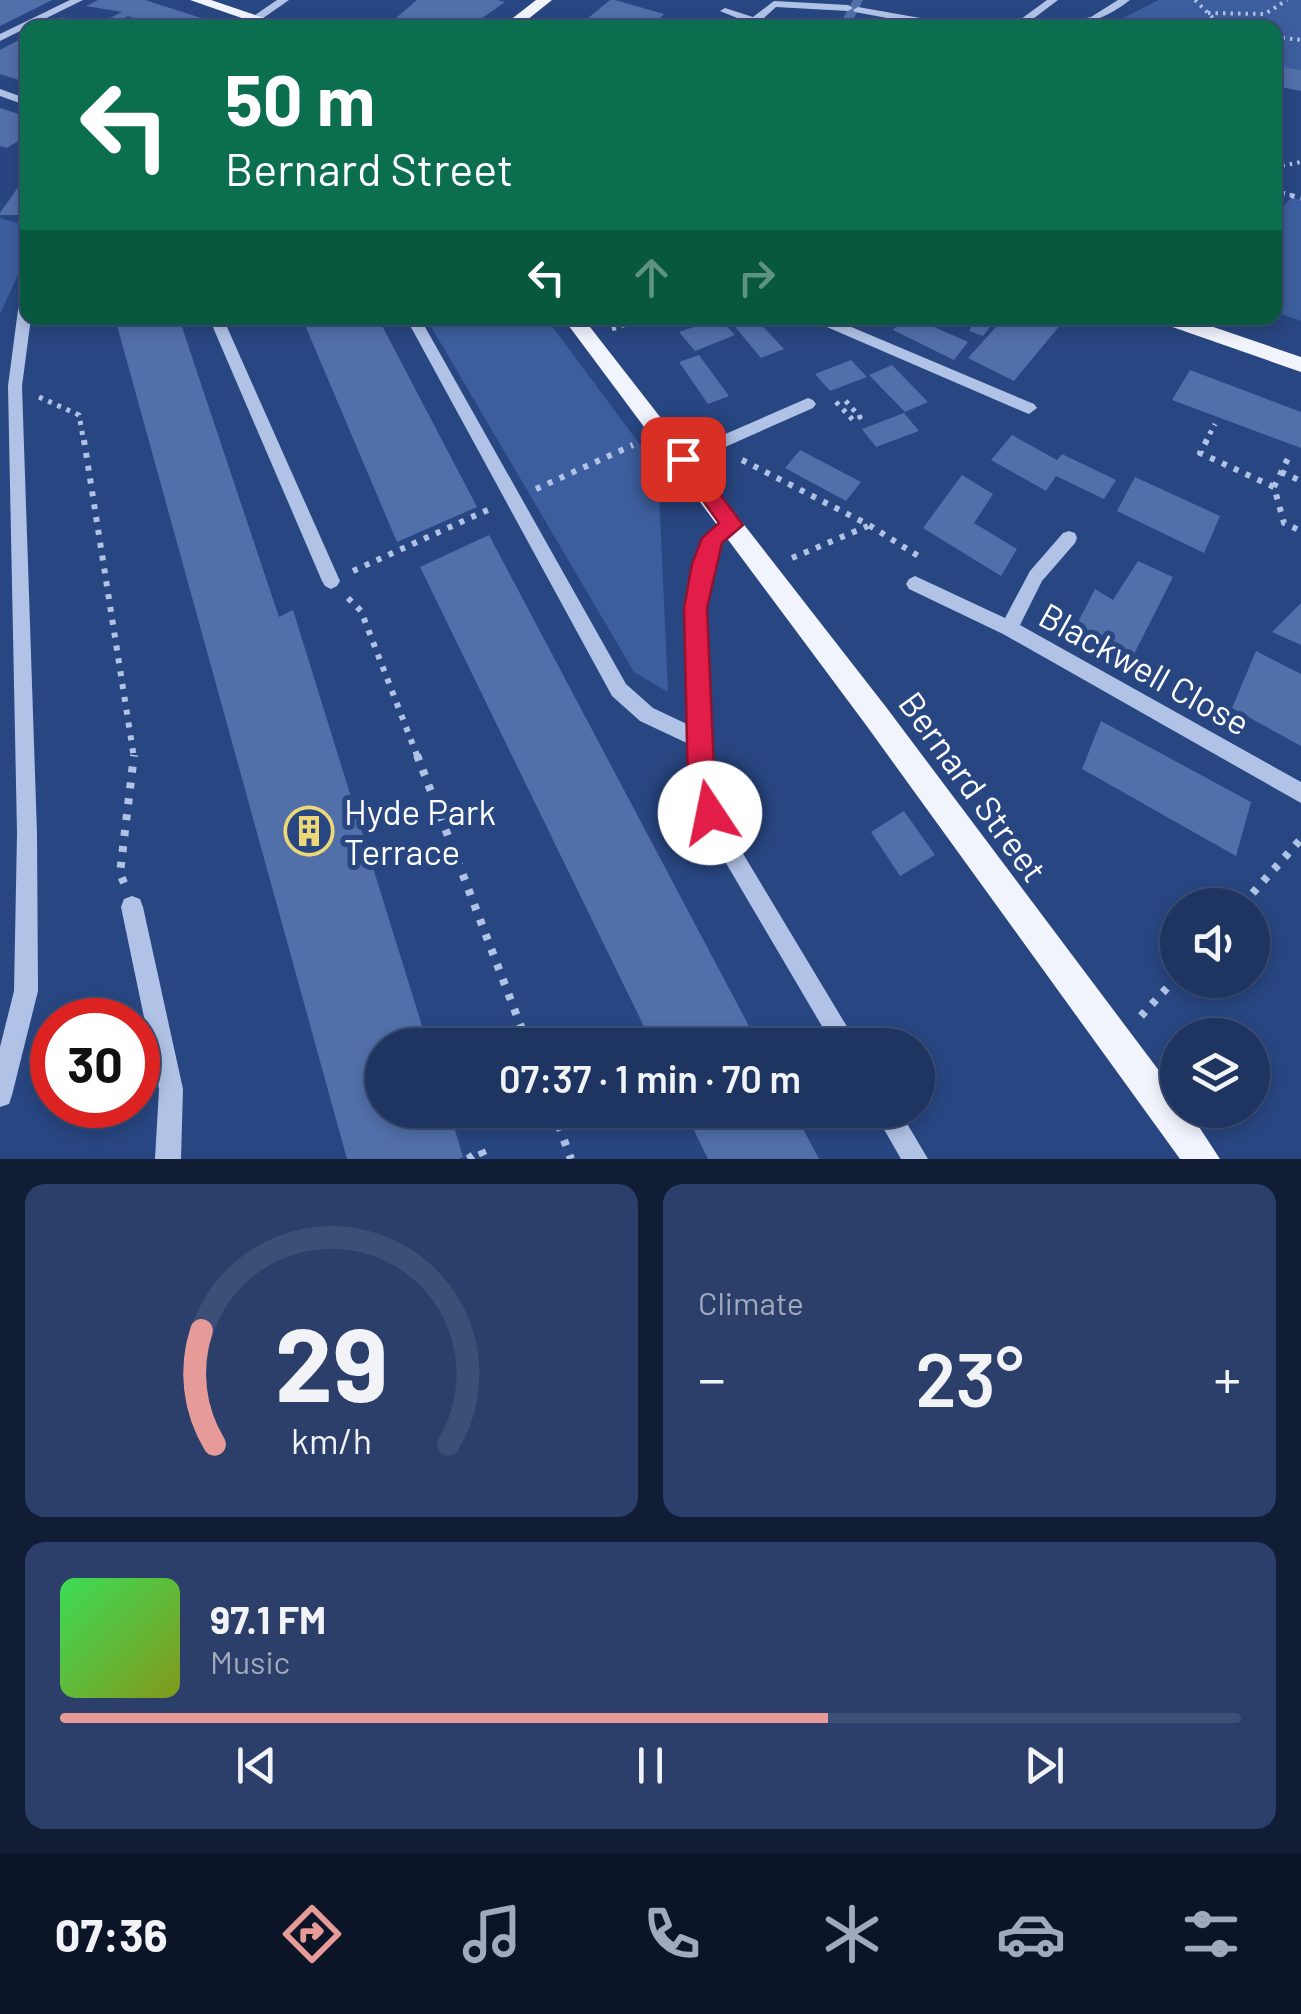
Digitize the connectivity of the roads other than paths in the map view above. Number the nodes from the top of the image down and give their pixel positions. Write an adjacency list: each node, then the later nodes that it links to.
1 (78, 0): 9 (street)
2 (197, 0): 8 (main road)
3 (282, 0): 8 (street)
4 (545, 0): 12 (main road)
5 (1053, 0): 16 (street)
6 (1125, 0): 17 (street)
7 (724, 11): 13 (street)
8 (254, 17): 10 (street); 11 (main road)
9 (37, 20)
10 (250, 20)
11 (263, 20)
12 (518, 20)
13 (742, 20)
14 (755, 20): 15 (street)
15 (915, 20)
16 (1025, 20)
17 (1089, 20)
18 (23, 325): 37 (street)
19 (219, 325): 30 (street)
20 (418, 325): 33 (street)
21 (578, 325): 27 (main road, Bernard Street)
22 (841, 325): 26 (street)
23 (1188, 325): 24 (main road)
24 (1301, 365)
25 (808, 404): 27 (street)
26 (1028, 408)
27 (683, 459): 28 (main road, Bernard Street)
28 (732, 525): 33 (street); 41 (main road, Bernard Street)
29 (1069, 538): 32 (street, Blackwell Close)
30 (331, 581)
31 (915, 584): 32 (street, Blackwell Close)
32 (1009, 628): 34 (street, Blackwell Close)
33 (701, 738): 36 (street)
34 (1301, 794)
35 (132, 906): 39 (street)
36 (836, 1028)
37 (0, 1095)
38 (896, 1128): 40 (street)
39 (168, 1159)
40 (915, 1159)
41 (1202, 1159)

